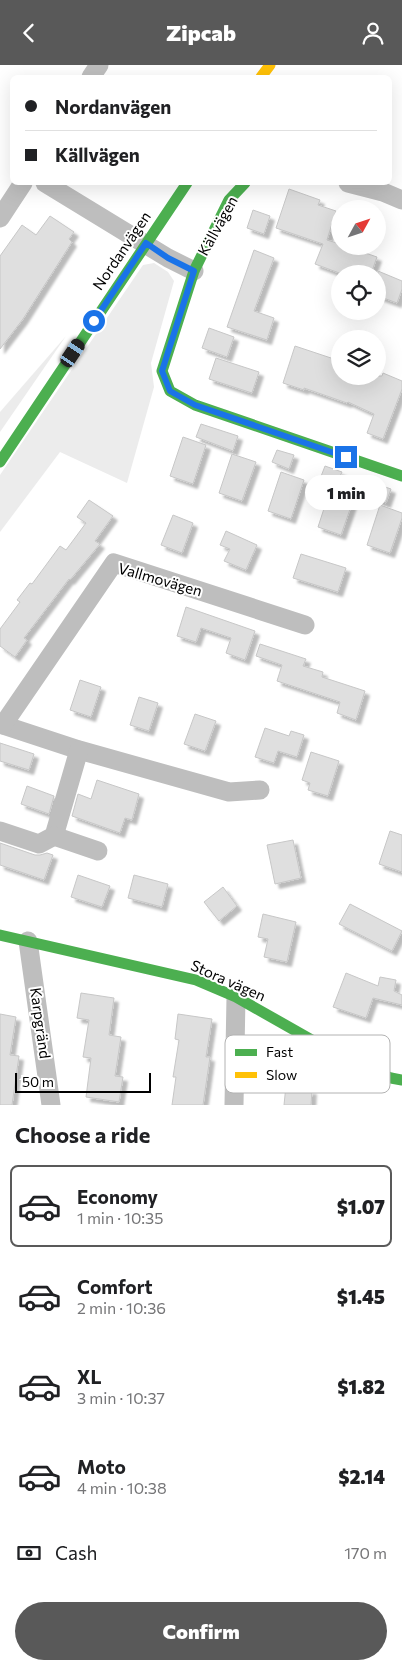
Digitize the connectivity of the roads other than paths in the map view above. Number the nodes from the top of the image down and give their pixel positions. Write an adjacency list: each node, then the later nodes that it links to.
1 (22, 185): 7 (street)
2 (48, 185): 8 (street, Källvägen)
3 (186, 185): 8 (street, Nordanvägen)
4 (243, 185): 9 (street, Källvägen)
5 (356, 185): 6 (street)
6 (402, 200)
7 (0, 217)
8 (146, 243): 9 (street, Källvägen); 10 (street, Nordanvägen)
9 (194, 271): 11 (street, Källvägen)
10 (0, 463)
11 (402, 476)
12 (305, 625): 13 (street, Vallmovägen)
13 (2, 724): 14 (street, Vallmovägen)
14 (78, 750): 15 (street, Vallmovägen); 17 (street)
15 (260, 790)
16 (0, 831): 17 (street)
17 (54, 836): 18 (street)
18 (98, 851)
19 (0, 935): 20 (street, Stora vägen)
20 (28, 941): 21 (street, Stora vägen); 24 (street, Karpgränd)
21 (236, 997): 22 (street); 23 (street, Stora vägen)
22 (235, 1035)
23 (303, 1035)
24 (51, 1105)

